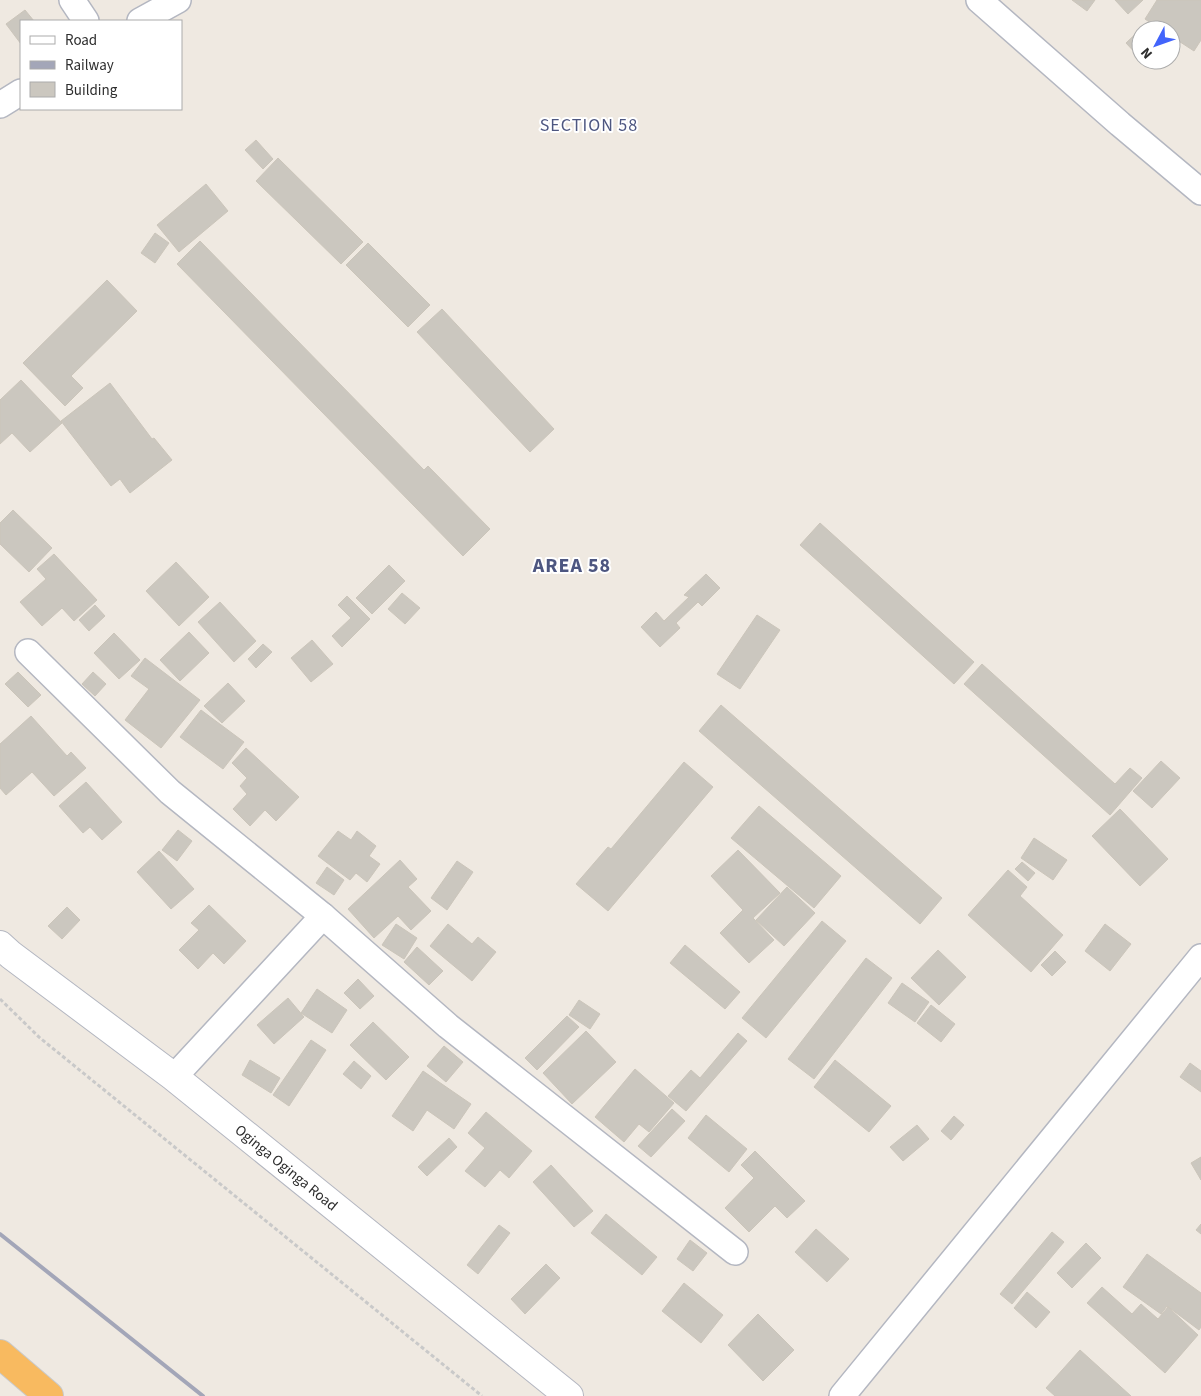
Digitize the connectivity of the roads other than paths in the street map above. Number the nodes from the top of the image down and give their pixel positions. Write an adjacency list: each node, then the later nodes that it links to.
1 (72, 0): 4 (street)
2 (178, 0): 5 (street)
3 (979, 0): 8 (street)
4 (85, 20)
5 (142, 20)
6 (20, 93): 7 (street)
7 (0, 105)
8 (1201, 192)
9 (28, 652): 10 (street)
10 (323, 916): 13 (street); 14 (street)
11 (0, 945): 13 (street, Oginga Oginga Road)
12 (1201, 957): 18 (street)
13 (174, 1077): 17 (street, Oginga Oginga Road)
14 (735, 1252)
15 (0, 1354): 16 (highway)
16 (49, 1396)
17 (569, 1396)
18 (842, 1396)

